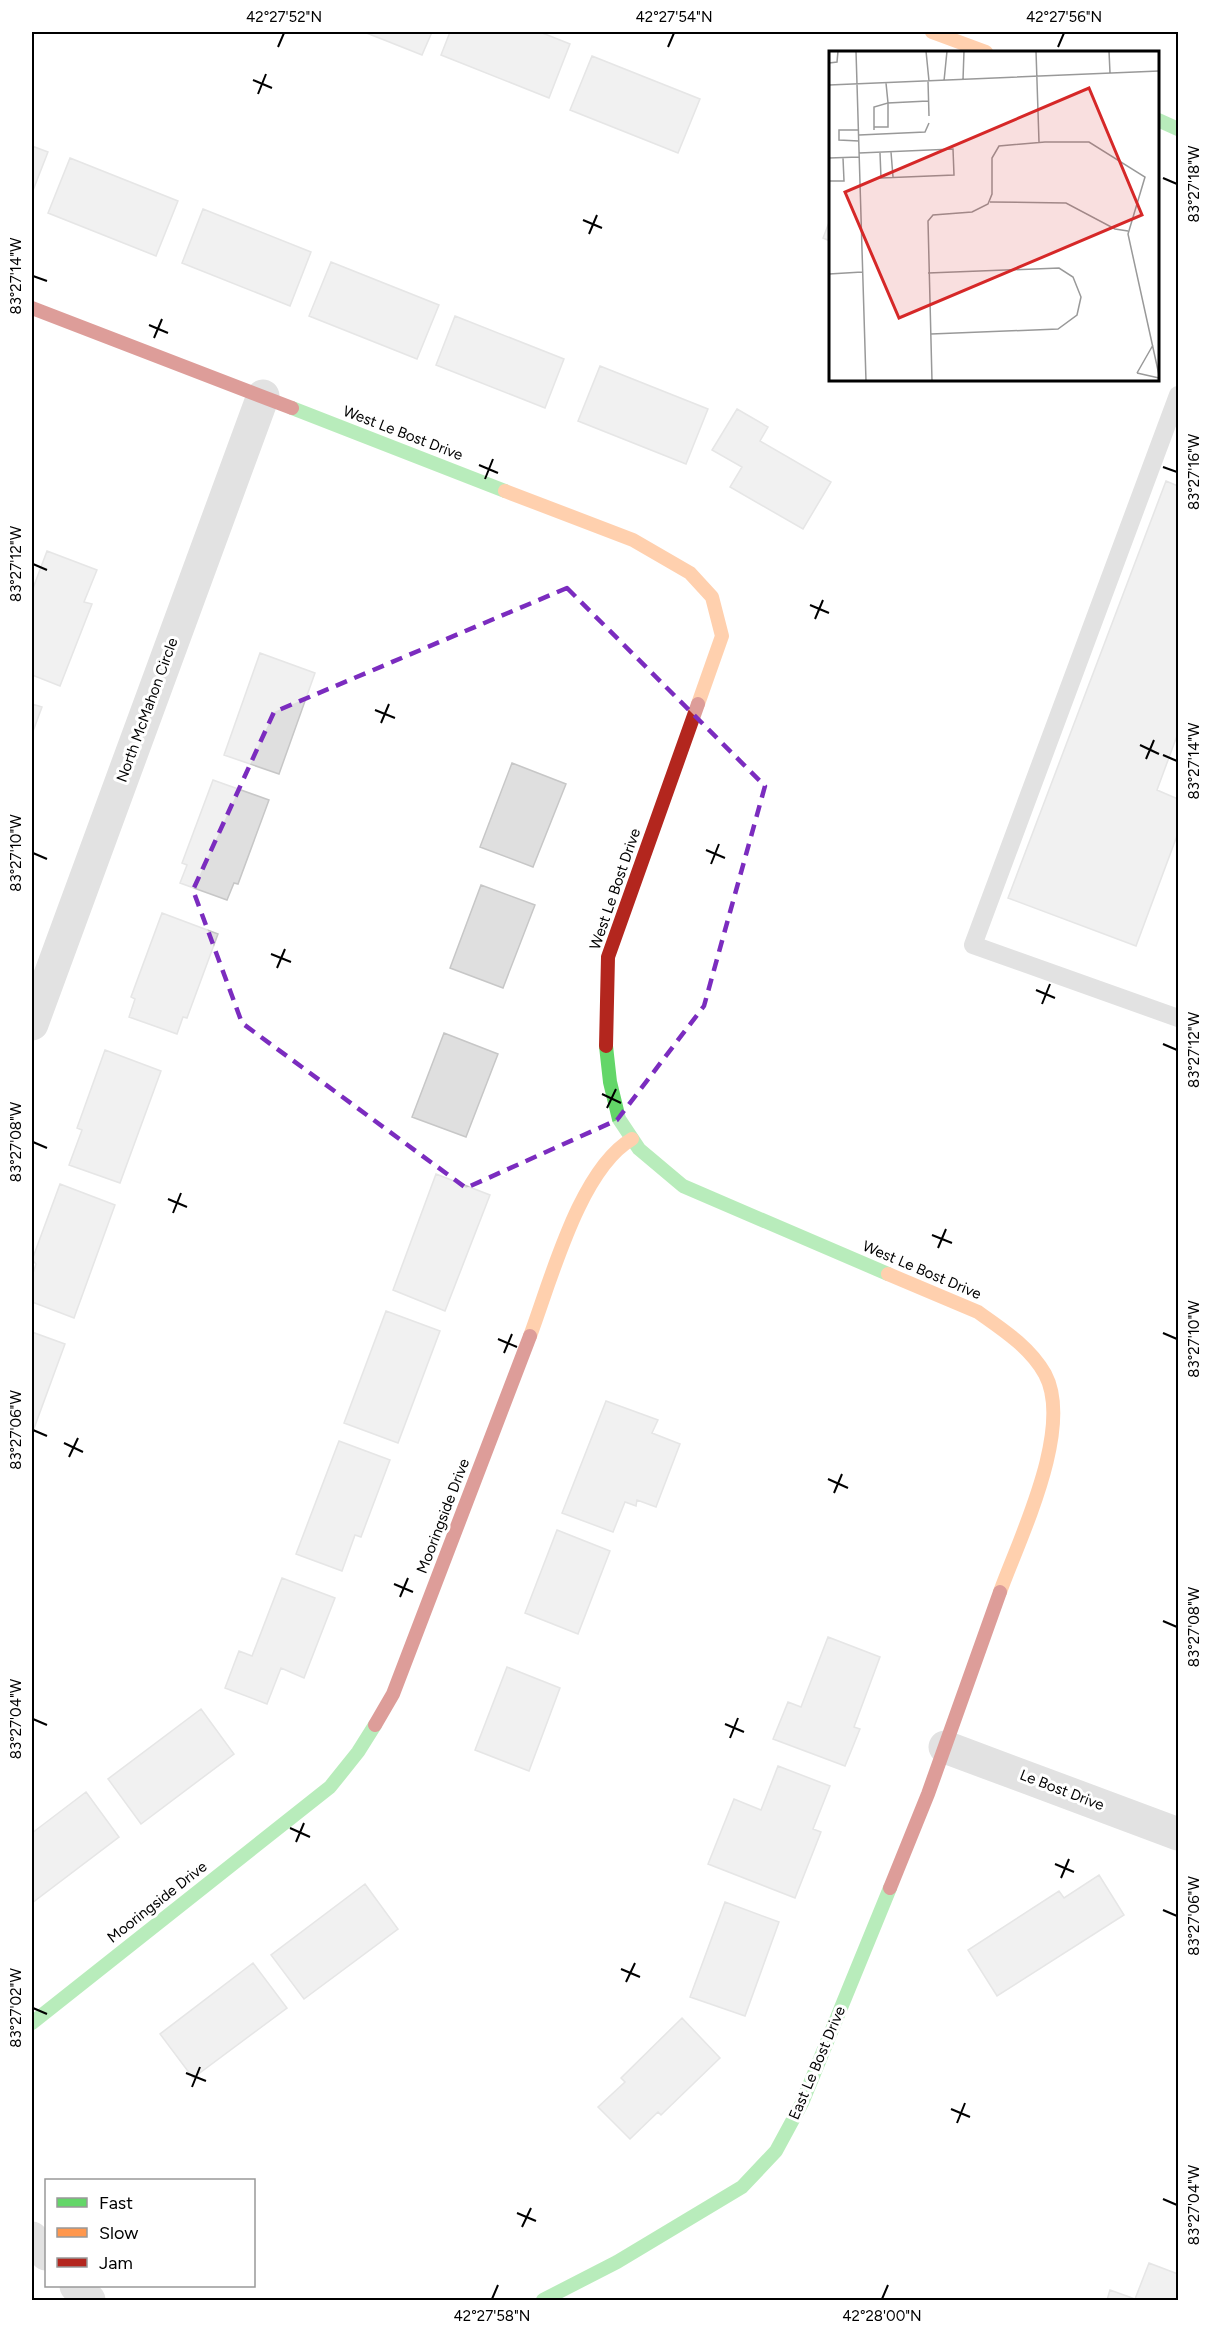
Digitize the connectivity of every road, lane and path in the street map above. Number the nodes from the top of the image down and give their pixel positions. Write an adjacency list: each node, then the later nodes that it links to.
1 (932, 32): 2 (street)
2 (983, 51)
3 (1159, 120): 4 (street)
4 (1179, 129)
5 (32, 308): 7 (street, West Le Bost Drive)
6 (1179, 395): 8 (lane)
7 (264, 396): 10 (street, North McMahon Circle); 11 (street, West Le Bost Drive)
8 (1171, 439): 9 (lane)
9 (1179, 1018)
10 (32, 1024)
11 (632, 1139): 12 (street, West Le Bost Drive); 14 (street, Mooringside Drive)
12 (945, 1747): 13 (street, Le Bost Drive); 19 (street, East Le Bost Drive)
13 (1179, 1834)
14 (32, 2023)
15 (32, 2238): 16 (street)
16 (45, 2253)
17 (77, 2287): 18 (street)
18 (89, 2301)
19 (543, 2301)

